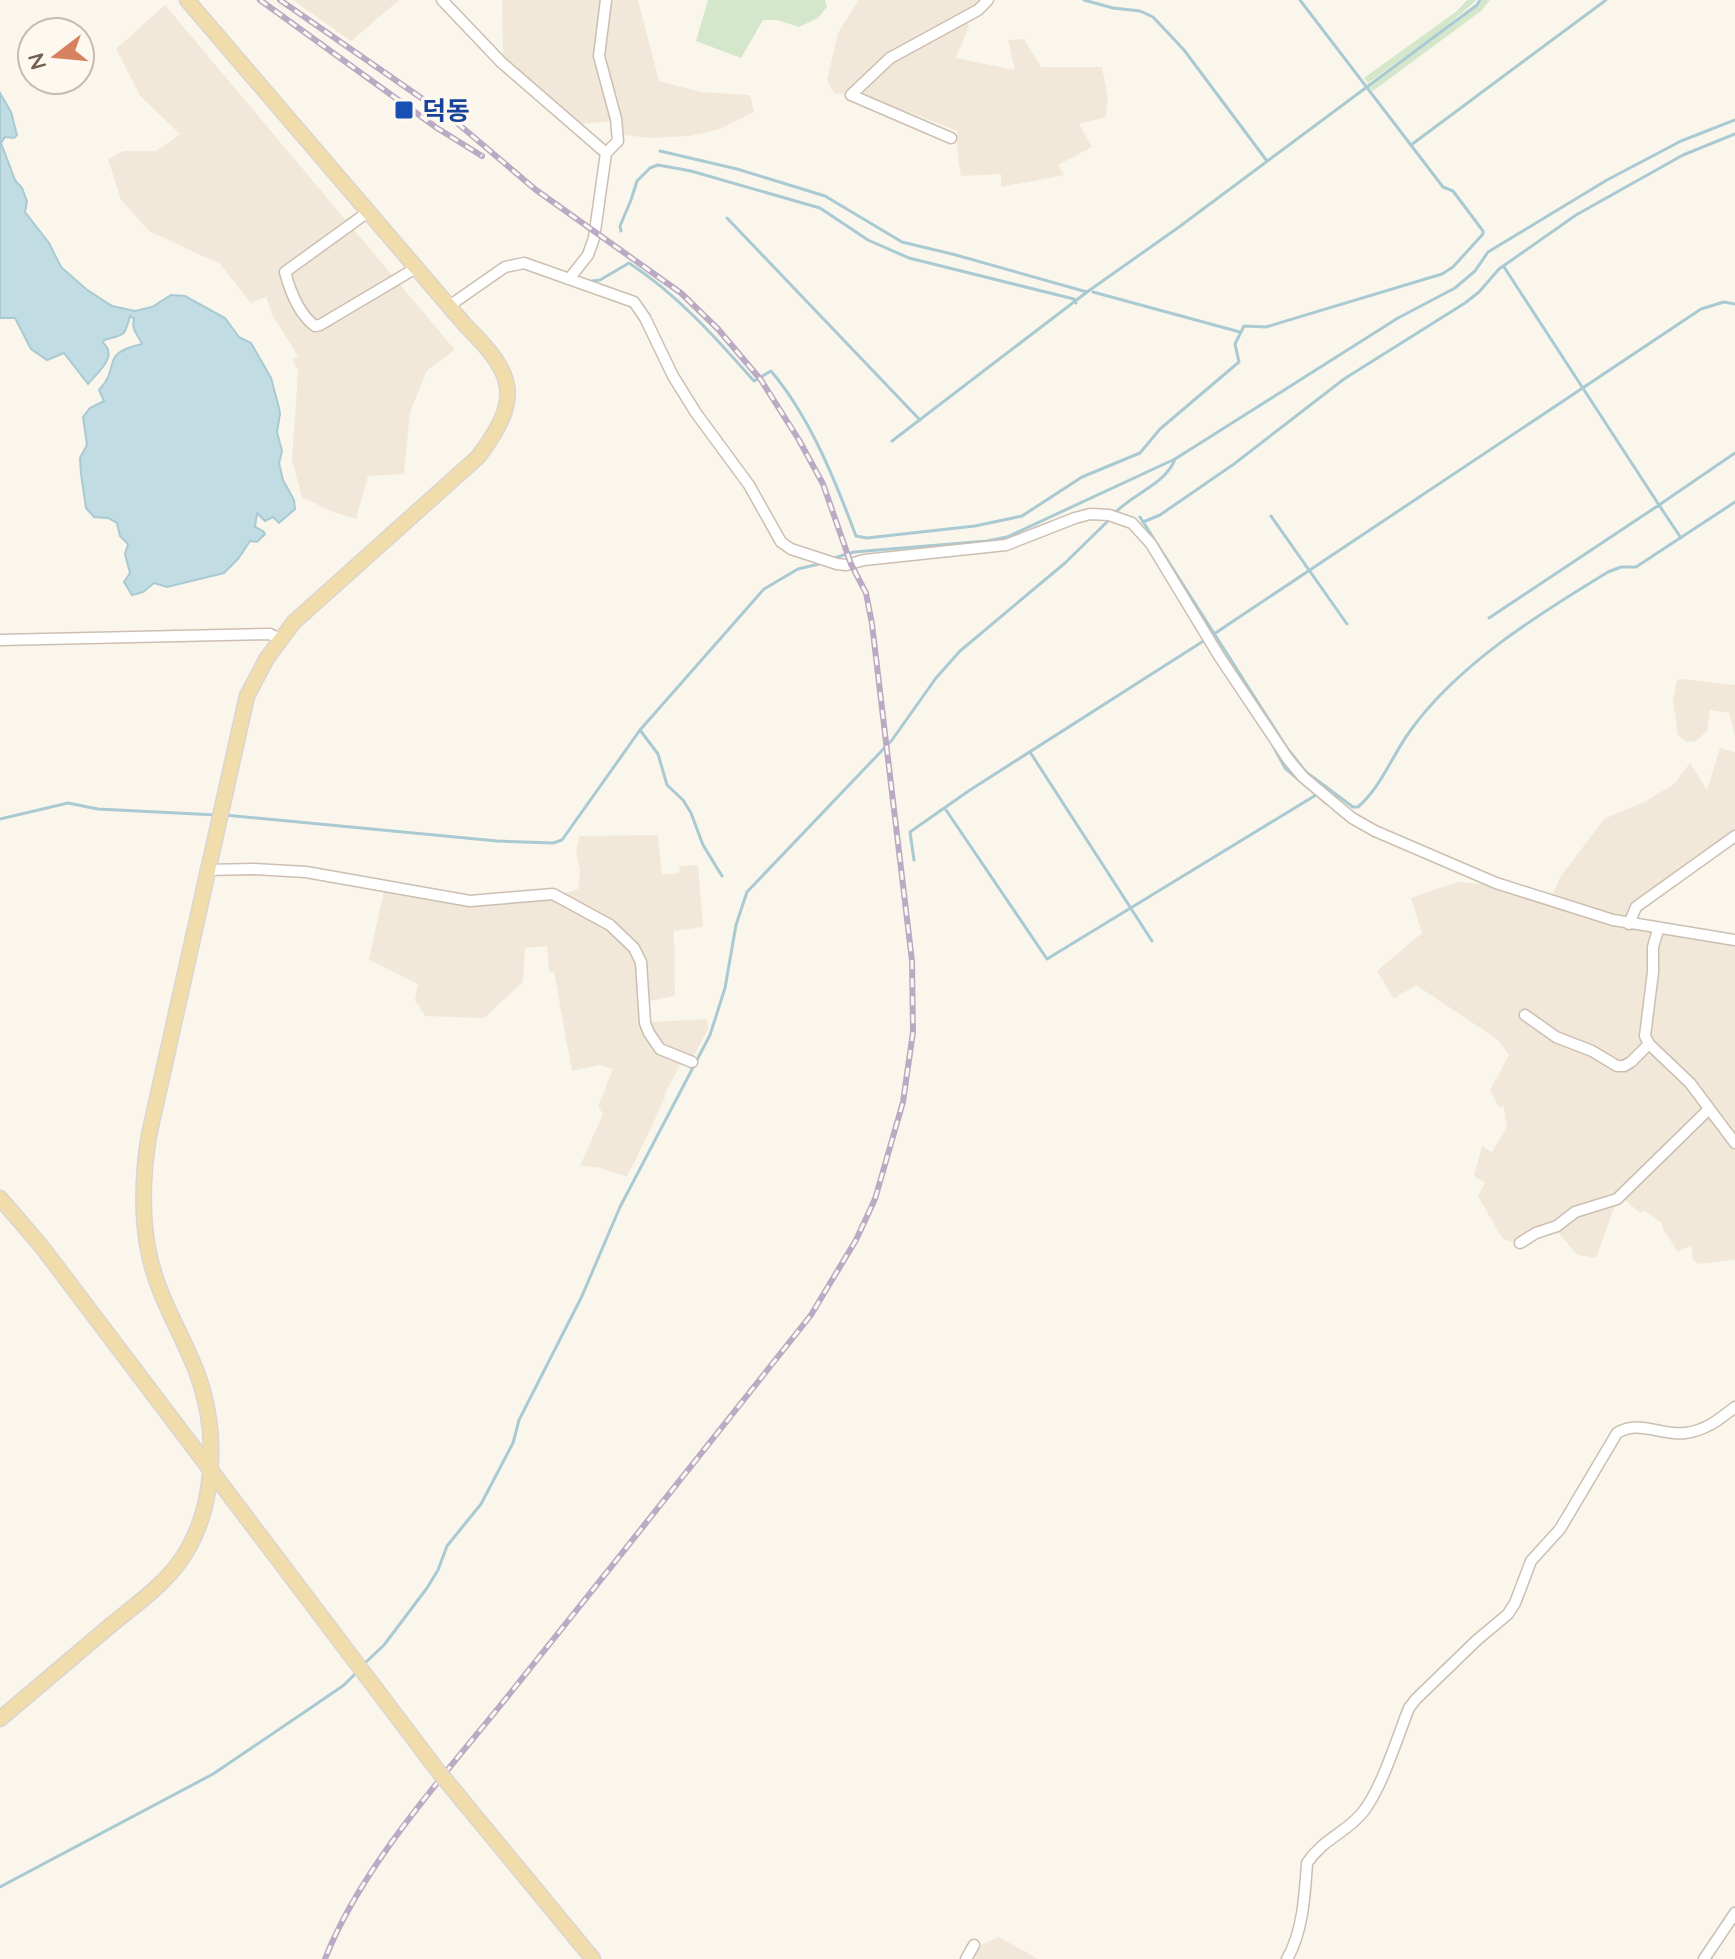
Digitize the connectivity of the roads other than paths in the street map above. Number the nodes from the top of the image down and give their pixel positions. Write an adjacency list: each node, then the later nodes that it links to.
1 (187, 0): 7 (main road)
2 (442, 0): 6 (street)
3 (606, 0): 6 (street)
4 (988, 0): 5 (street)
5 (951, 138)
6 (606, 153): 9 (street)
7 (368, 212): 8 (main road); 8 (street)
8 (416, 268): 10 (main road)
9 (569, 279): 10 (street); 15 (street)
10 (449, 306): 11 (main road)
11 (279, 639): 12 (street); 14 (main road)
12 (0, 640)
13 (1735, 836): 15 (street)
14 (206, 870): 20 (street); 26 (main road)
15 (1629, 924): 16 (street)
16 (1658, 930): 17 (street); 19 (street)
17 (1735, 940)
18 (1525, 1015): 19 (street)
19 (1649, 1044): 21 (street)
20 (692, 1062)
21 (1709, 1109): 22 (street); 24 (street)
22 (1735, 1143)
23 (0, 1198): 26 (main road)
24 (1520, 1243)
25 (1735, 1407): 32 (street)
26 (210, 1470): 27 (main road); 30 (main road)
27 (0, 1719)
28 (1735, 1913): 33 (street)
29 (974, 1945): 31 (street)
30 (593, 1959)
31 (966, 1959)
32 (1287, 1959)
33 (1704, 1959)

